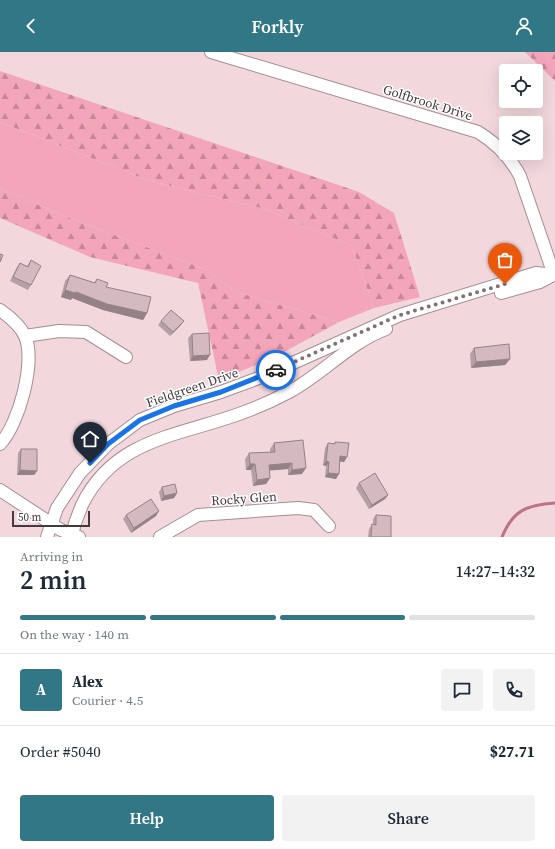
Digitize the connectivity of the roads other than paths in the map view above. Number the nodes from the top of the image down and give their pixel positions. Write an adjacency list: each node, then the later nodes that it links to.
1 (211, 52): 2 (street, Golfbrook Drive)
2 (554, 275): 8 (street, Fieldgreen Drive); 10 (street)
3 (0, 310): 4 (street)
4 (25, 336): 5 (street); 6 (street)
5 (126, 357)
6 (0, 444)
7 (0, 490): 8 (street)
8 (51, 524): 10 (street); 11 (street, Fieldgreen Drive)
9 (329, 526): 12 (street, Rocky Glen)
10 (74, 536)
11 (47, 537)
12 (160, 537)

